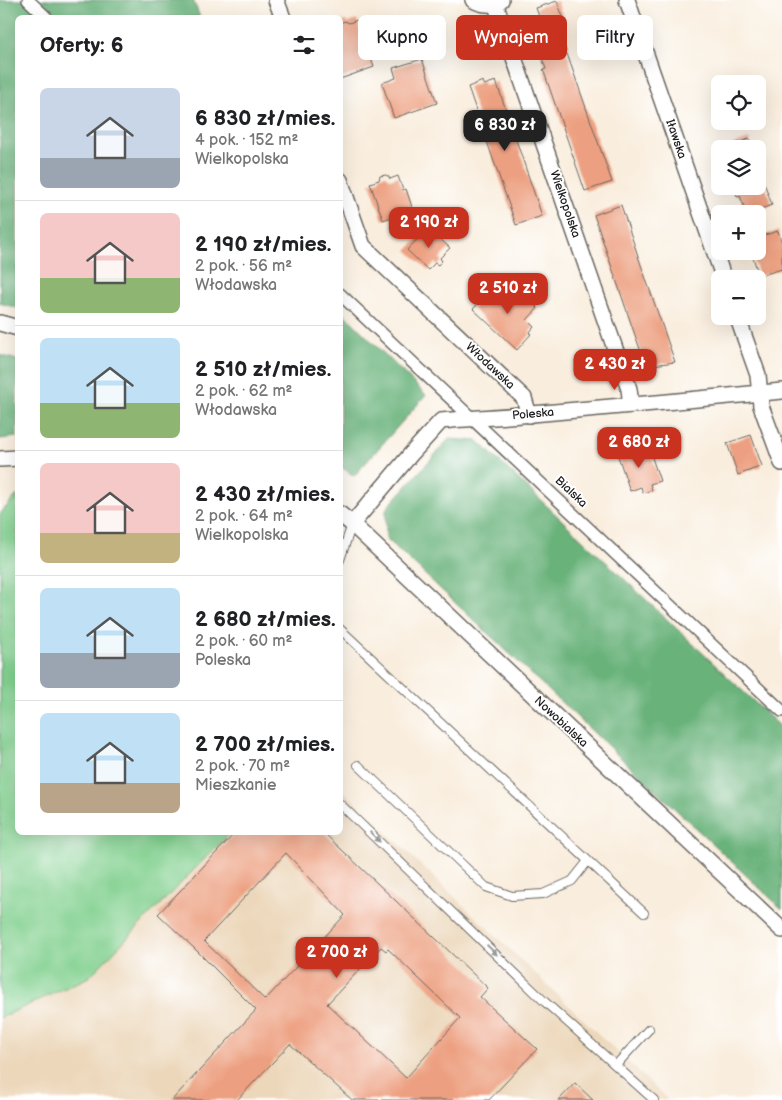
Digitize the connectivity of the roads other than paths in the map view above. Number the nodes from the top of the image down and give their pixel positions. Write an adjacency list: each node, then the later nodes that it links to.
1 (28, 0): 6 (street)
2 (276, 0): 7 (street)
3 (473, 0): 5 (street, Wielkopolska)
4 (628, 0): 9 (street, Iławska)
5 (498, 2): 16 (street, Wielkopolska)
6 (44, 15)
7 (282, 15)
8 (343, 189): 17 (street, Włodawska)
9 (721, 270)
10 (343, 297): 18 (street, Bialska)
11 (0, 323): 13 (street)
12 (740, 325): 15 (street)
13 (15, 327)
14 (782, 391): 15 (street, Poleska)
15 (760, 393): 16 (street, Poleska); 21 (street)
16 (631, 405): 17 (street, Poleska)
17 (529, 415): 18 (street, Poleska)
18 (472, 418): 23 (street, Poleska); 26 (street, Bialska)
19 (15, 458): 20 (street)
20 (0, 459)
21 (782, 463)
22 (343, 516): 23 (street, Nowobialska)
23 (352, 524): 24 (lane); 31 (street, Nowobialska)
24 (343, 551)
25 (343, 632): 29 (lane)
26 (782, 711)
27 (358, 765): 29 (lane)
28 (343, 807): 33 (lane, one-way to 33)
29 (588, 861): 30 (lane)
30 (644, 913)
31 (782, 930)
32 (649, 1029): 33 (lane)
33 (616, 1066): 34 (lane)
34 (654, 1100)

